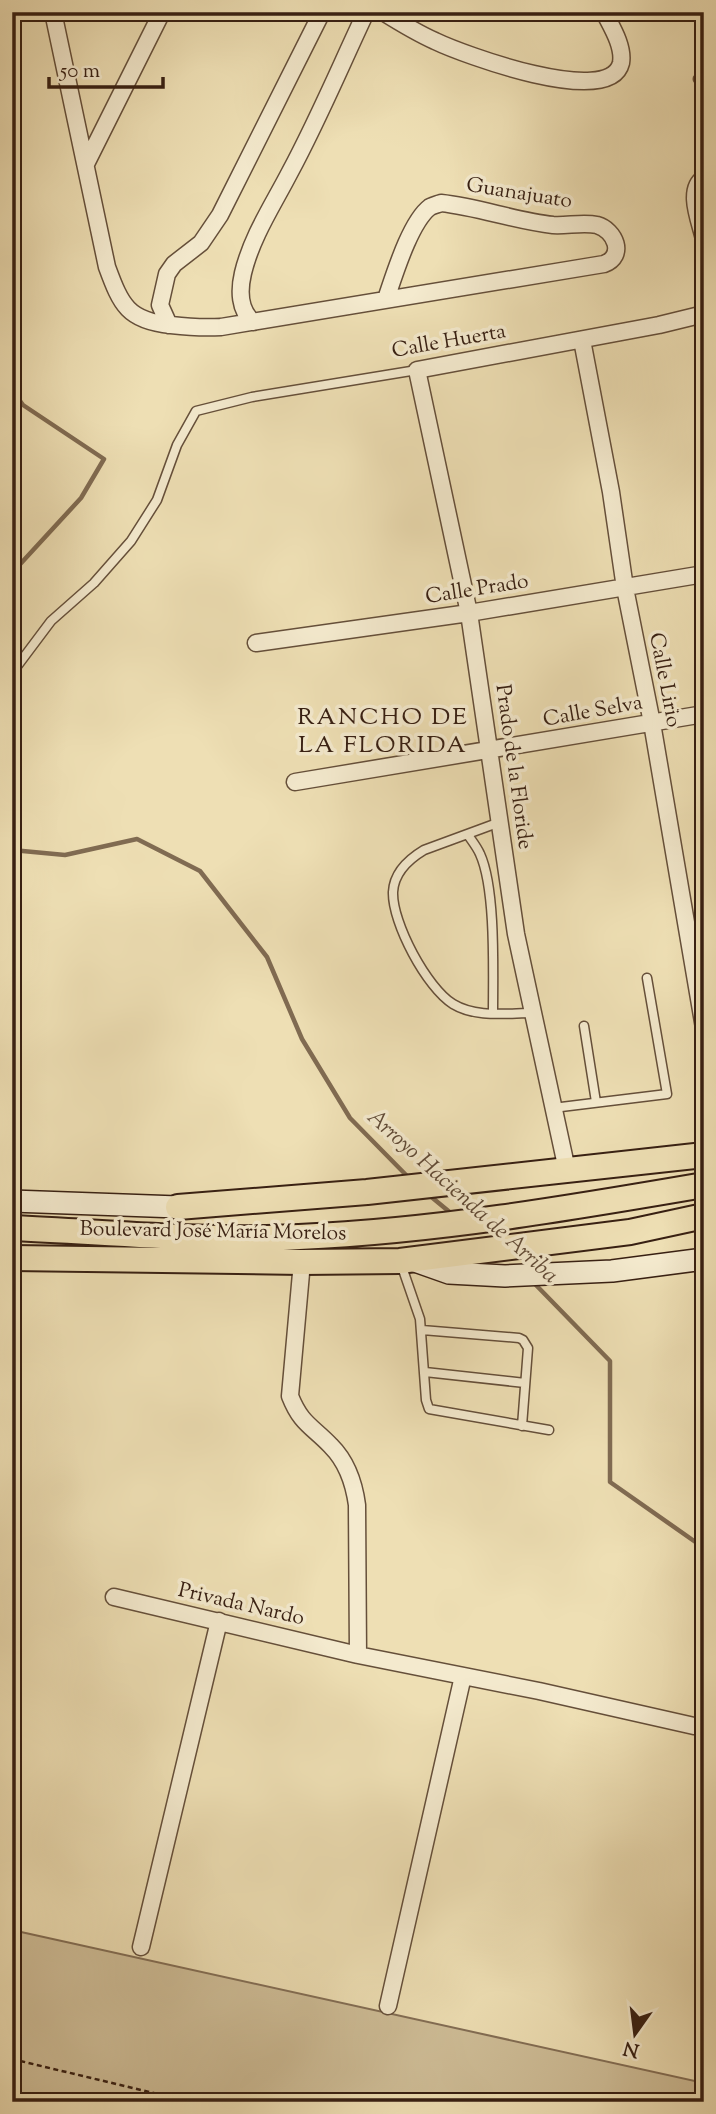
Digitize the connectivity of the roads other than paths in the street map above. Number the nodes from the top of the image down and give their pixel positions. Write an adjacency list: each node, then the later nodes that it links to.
1 (53, 12): 7 (street, Guanajuato)
2 (162, 12): 7 (street)
3 (322, 12): 13 (street)
4 (366, 12): 12 (street)
5 (383, 12): 6 (street)
6 (604, 12)
7 (86, 164): 13 (street, Guanajuato)
8 (704, 178): 9 (street)
9 (704, 239)
10 (386, 299): 10 (street, Guanajuato); 12 (street, Guanajuato)
11 (704, 314): 14 (street, Calle Huerta)
12 (253, 322): 13 (street, Guanajuato)
13 (169, 325)
14 (582, 340): 15 (street, Calle Huerta); 17 (street, Calle Lirio)
15 (417, 370): 18 (street, Prado de la Floride); 20 (lane, Calle Huerta)
16 (704, 574): 17 (street, Calle Prado)
17 (625, 588): 18 (street, Calle Prado); 22 (street, Calle Lirio)
18 (469, 613): 19 (street, Calle Prado); 23 (street, Prado de la Floride)
19 (256, 643)
20 (12, 673)
21 (704, 715): 22 (street, Calle Selva)
22 (652, 723): 23 (street, Calle Selva); 31 (street, Calle Lirio)
23 (490, 751): 24 (street, Calle Selva); 25 (street, Prado de la Floride)
24 (295, 782)
25 (500, 822): 26 (lane); 29 (street, Prado de la Floride)
26 (468, 835): 28 (lane); 28 (lane)
27 (647, 978): 32 (lane)
28 (493, 1013): 29 (lane)
29 (533, 1013): 33 (street, Prado de la Floride)
30 (584, 1026): 32 (lane)
31 (704, 1028)
32 (596, 1102): 33 (lane)
33 (553, 1108): 35 (street, Prado de la Floride)
34 (704, 1155): 35 (main road)
35 (566, 1170): 38 (main road)
36 (704, 1185): 43 (main road, Boulevard José María Morelos)
37 (12, 1201): 38 (street, Boulevard José María Morelos)
38 (178, 1207): 43 (main road)
39 (704, 1216): 41 (main road, Boulevard José María Morelos)
40 (12, 1228): 43 (main road, Boulevard José María Morelos)
41 (630, 1232): 42 (main road); 46 (main road, Boulevard José María Morelos)
42 (704, 1234)
43 (276, 1237)
44 (12, 1258): 47 (main road, Boulevard José María Morelos)
45 (704, 1259): 46 (street, Boulevard José María Morelos)
46 (405, 1260): 47 (main road, Boulevard José María Morelos); 48 (lane)
47 (302, 1262): 55 (street)
48 (422, 1330): 49 (lane); 50 (lane)
49 (425, 1372): 50 (lane); 51 (lane)
50 (524, 1383): 51 (lane)
51 (522, 1426): 52 (lane)
52 (549, 1430)
53 (114, 1597): 54 (street, Privada Nardo)
54 (219, 1621): 55 (street, Privada Nardo); 58 (street)
55 (358, 1655): 56 (street, Privada Nardo)
56 (463, 1676): 57 (street, Privada Nardo); 59 (street)
57 (694, 1726)
58 (141, 1947)
59 (388, 2006)

